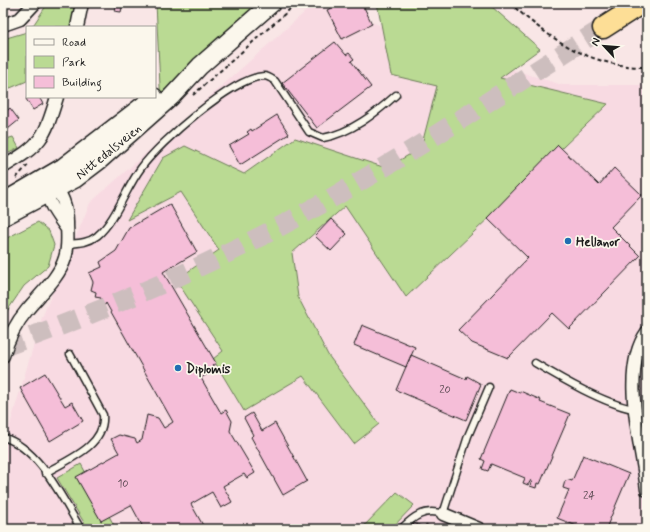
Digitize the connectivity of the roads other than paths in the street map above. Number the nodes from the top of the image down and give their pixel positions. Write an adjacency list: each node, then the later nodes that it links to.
1 (34, 3): 5 (street)
2 (82, 3): 6 (street)
3 (272, 3): 8 (main road, Nittedalsveien)
4 (642, 3): 7 (highway)
5 (3, 25)
6 (77, 26)
7 (603, 28)
8 (200, 66): 10 (main road, Nittedalsveien); 14 (main road, Nittedalsveien)
9 (396, 95): 17 (lane)
10 (156, 96)
11 (57, 98): 13 (street)
12 (154, 98): 14 (main road, Nittedalsveien)
13 (3, 167)
14 (50, 187): 15 (main road, Nittedalsveien); 16 (main road, Nittedalsveien); 17 (street)
15 (3, 202)
16 (3, 216)
17 (68, 244): 20 (street)
18 (647, 332): 23 (street)
19 (70, 354): 25 (lane)
20 (3, 356)
21 (535, 363): 23 (lane)
22 (489, 387): 27 (lane)
23 (633, 409): 26 (street)
24 (3, 437): 25 (lane)
25 (45, 473): 28 (lane)
26 (647, 490)
27 (443, 514): 29 (lane); 30 (street)
28 (81, 529)
29 (401, 529)
30 (479, 529)

